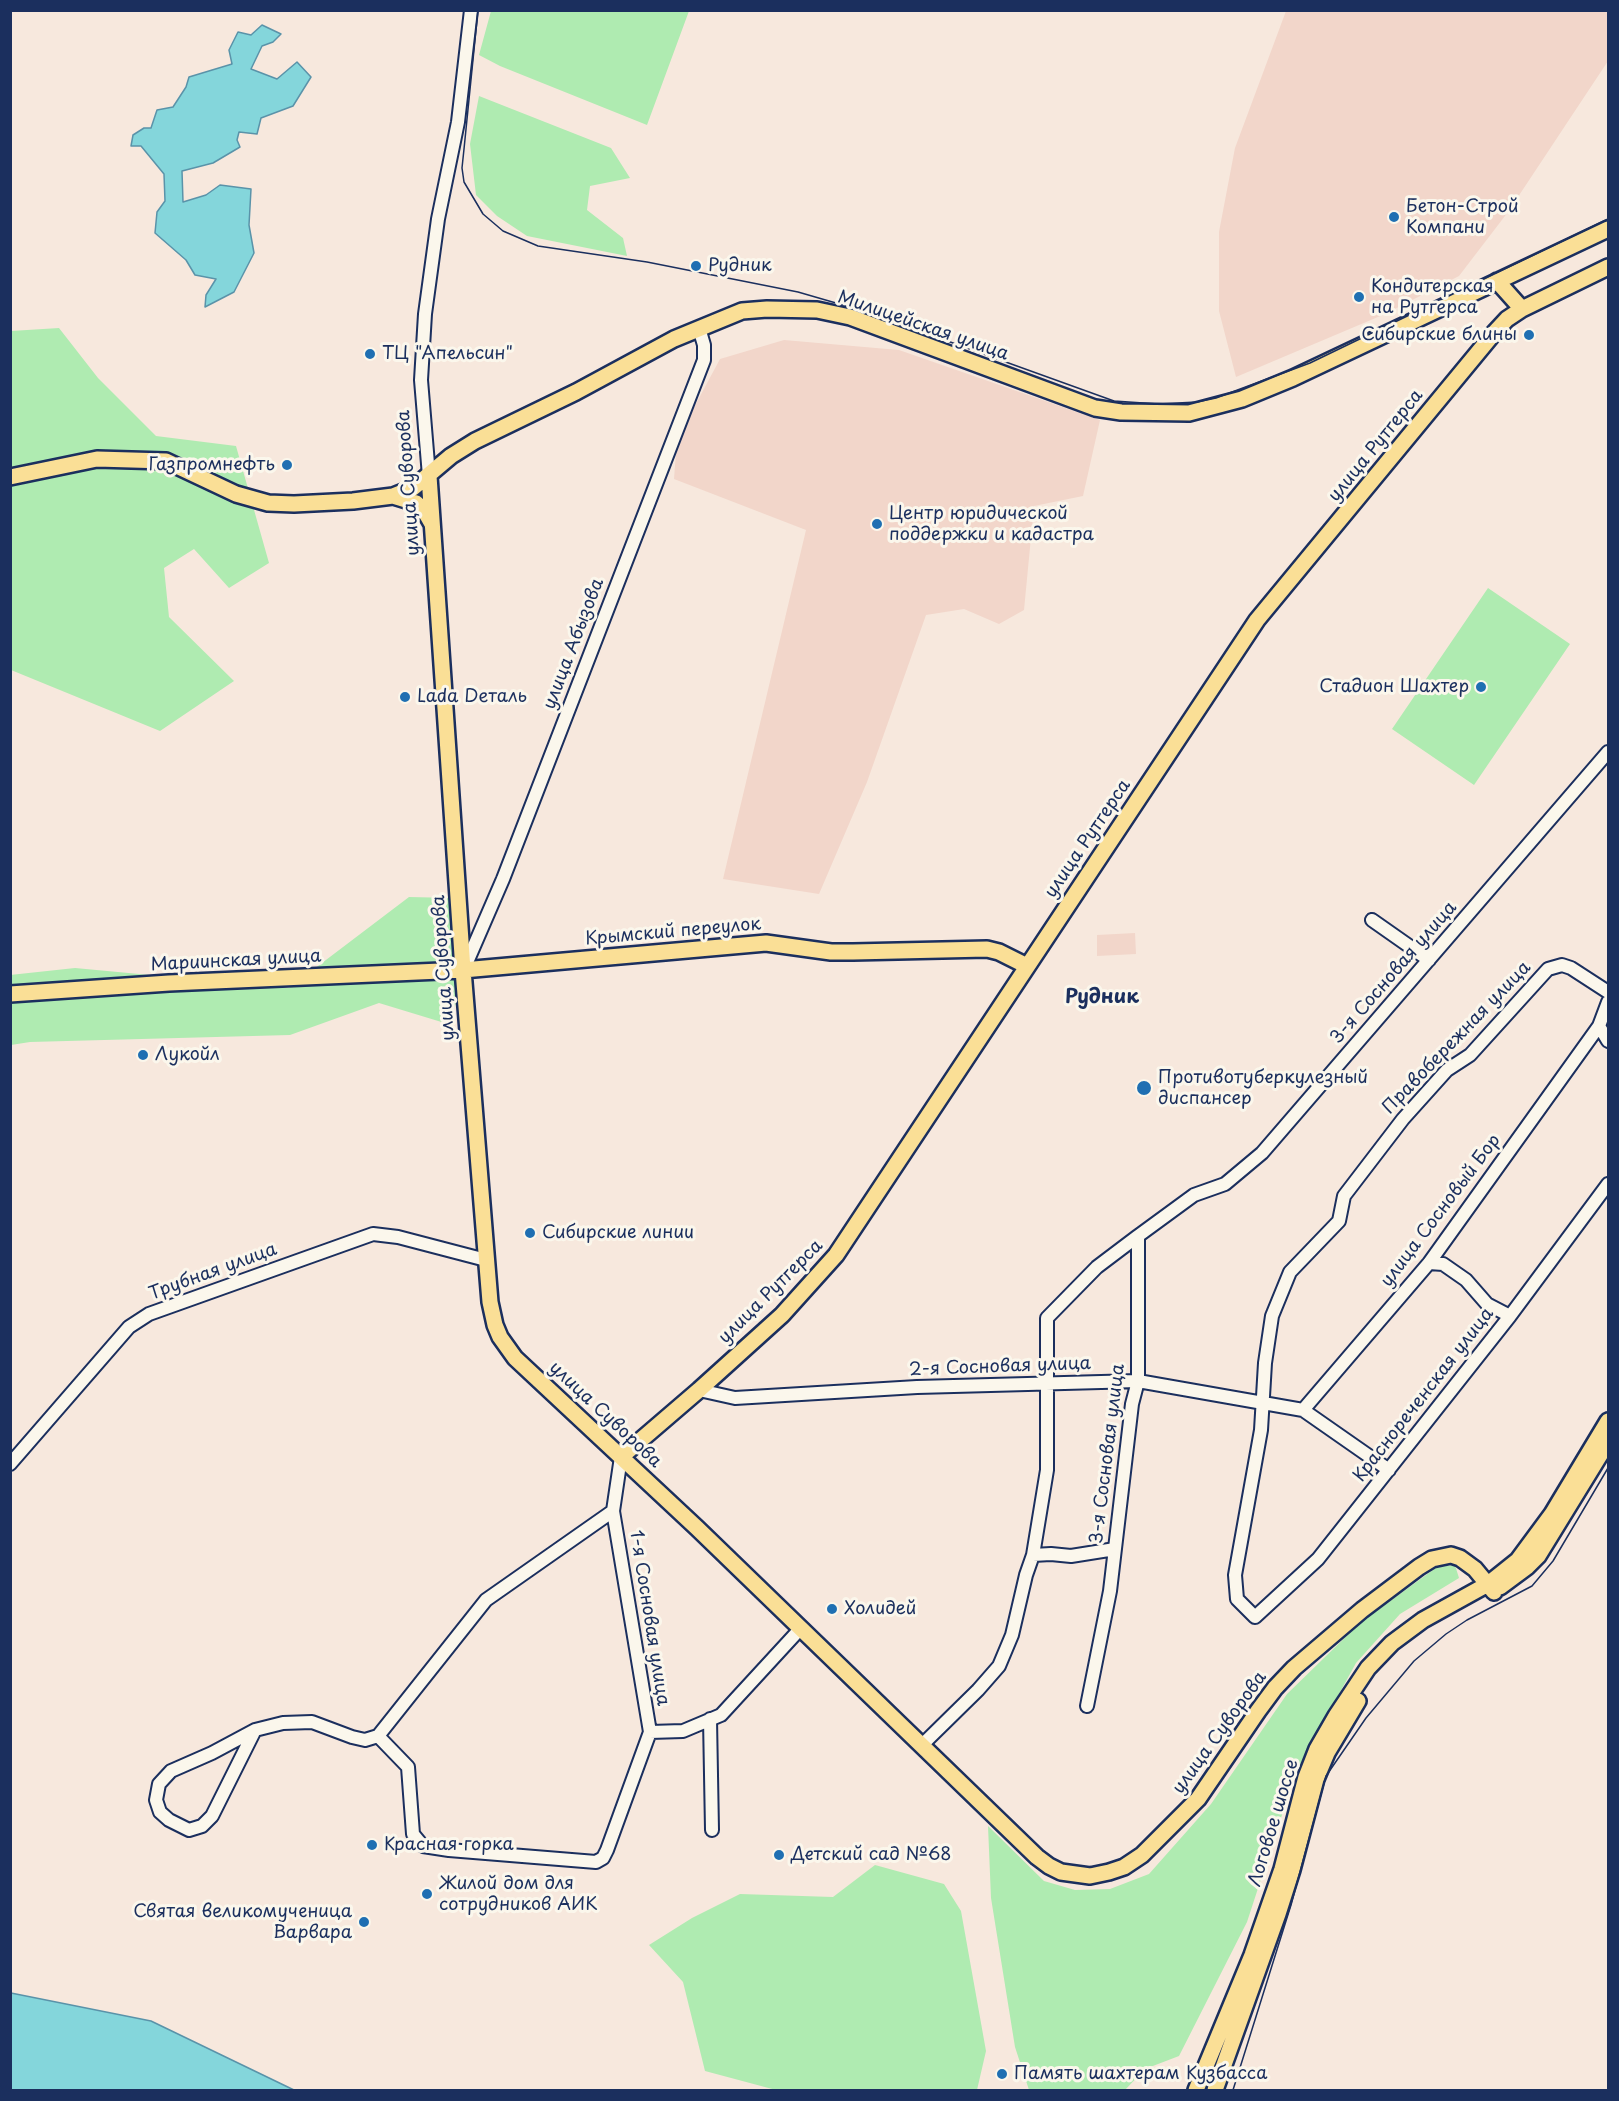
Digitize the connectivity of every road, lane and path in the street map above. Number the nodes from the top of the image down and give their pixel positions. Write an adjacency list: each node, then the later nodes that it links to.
1 (471, 10): 7 (street, улица Суворова)
2 (1608, 229): 4 (main road)
3 (1608, 267): 5 (main road, улица Рутгерса)
4 (1497, 281): 5 (main road); 6 (main road, Милицейская улица)
5 (1522, 309): 14 (main road, улица Рутгерса)
6 (699, 328): 7 (main road, Милицейская улица); 15 (street, улица Абызова)
7 (429, 476): 9 (main road, Милицейская улица); 10 (main road, улица Суворова)
8 (10, 477): 9 (main road)
9 (393, 496): 10 (main road)
10 (432, 524): 15 (main road, улица Суворова)
11 (1608, 752): 13 (street, 3-я Сосновая улица)
12 (1372, 920): 13 (street)
13 (1430, 960): 22 (street, 3-я Сосновая улица)
14 (1027, 966): 15 (main road, Крымский переулок); 28 (main road, улица Рутгерса)
15 (463, 970): 17 (main road, Мариинская улица); 23 (main road, улица Суворова)
16 (1608, 992): 29 (street, Правобережная улица)
17 (10, 994)
18 (1608, 1002): 19 (street, улица Сосновый Бор)
19 (1599, 1026): 20 (street); 24 (street, улица Сосновый Бор)
20 (1608, 1041)
21 (1608, 1184): 25 (street, Краснореченская улица)
22 (1138, 1236): 26 (street, 3-я Сосновая улица); 27 (street)
23 (486, 1260): 33 (main road, улица Суворова); 34 (street, Трубная улица)
24 (1429, 1263): 25 (street); 30 (street, улица Сосновый Бор)
25 (1510, 1316): 35 (street, Краснореченская улица)
26 (1138, 1381): 27 (street, 2-я Сосновая улица); 29 (street, 2-я Сосновая улица); 37 (street, 3-я Сосновая улица)
27 (1048, 1382): 28 (street, 2-я Сосновая улица); 38 (street)
28 (699, 1390): 33 (main road, улица Рутгерса)
29 (1263, 1403): 30 (street, 2-я Сосновая улица); 40 (street, Правобережная улица)
30 (1303, 1410): 35 (street, 2-я Сосновая улица)
31 (1608, 1421): 39 (main road, Логовое шоссе)
32 (1608, 1442): 39 (main road, Логовое шоссе)
33 (621, 1457): 36 (street, 1-я Сосновая улица); 41 (main road, улица Суворова)
34 (10, 1464)
35 (1389, 1470): 40 (street, Краснореченская улица)
36 (613, 1510): 45 (street, 1-я Сосновая улица); 46 (street)
37 (1115, 1549): 38 (street); 42 (street, 3-я Сосновая улица)
38 (1033, 1555): 47 (street)
39 (1491, 1588): 47 (main road, улица Суворова); 49 (main road, Логовое шоссе); 50 (main road, Логовое шоссе)
40 (1255, 1617)
41 (801, 1628): 43 (street); 47 (main road, улица Суворова)
42 (1088, 1706)
43 (710, 1719): 45 (street); 48 (street)
44 (255, 1730): 44 (street); 46 (street)
45 (650, 1732): 46 (street)
46 (378, 1736)
47 (922, 1745)
48 (712, 1830)
49 (1196, 2091)
50 (1215, 2091)

